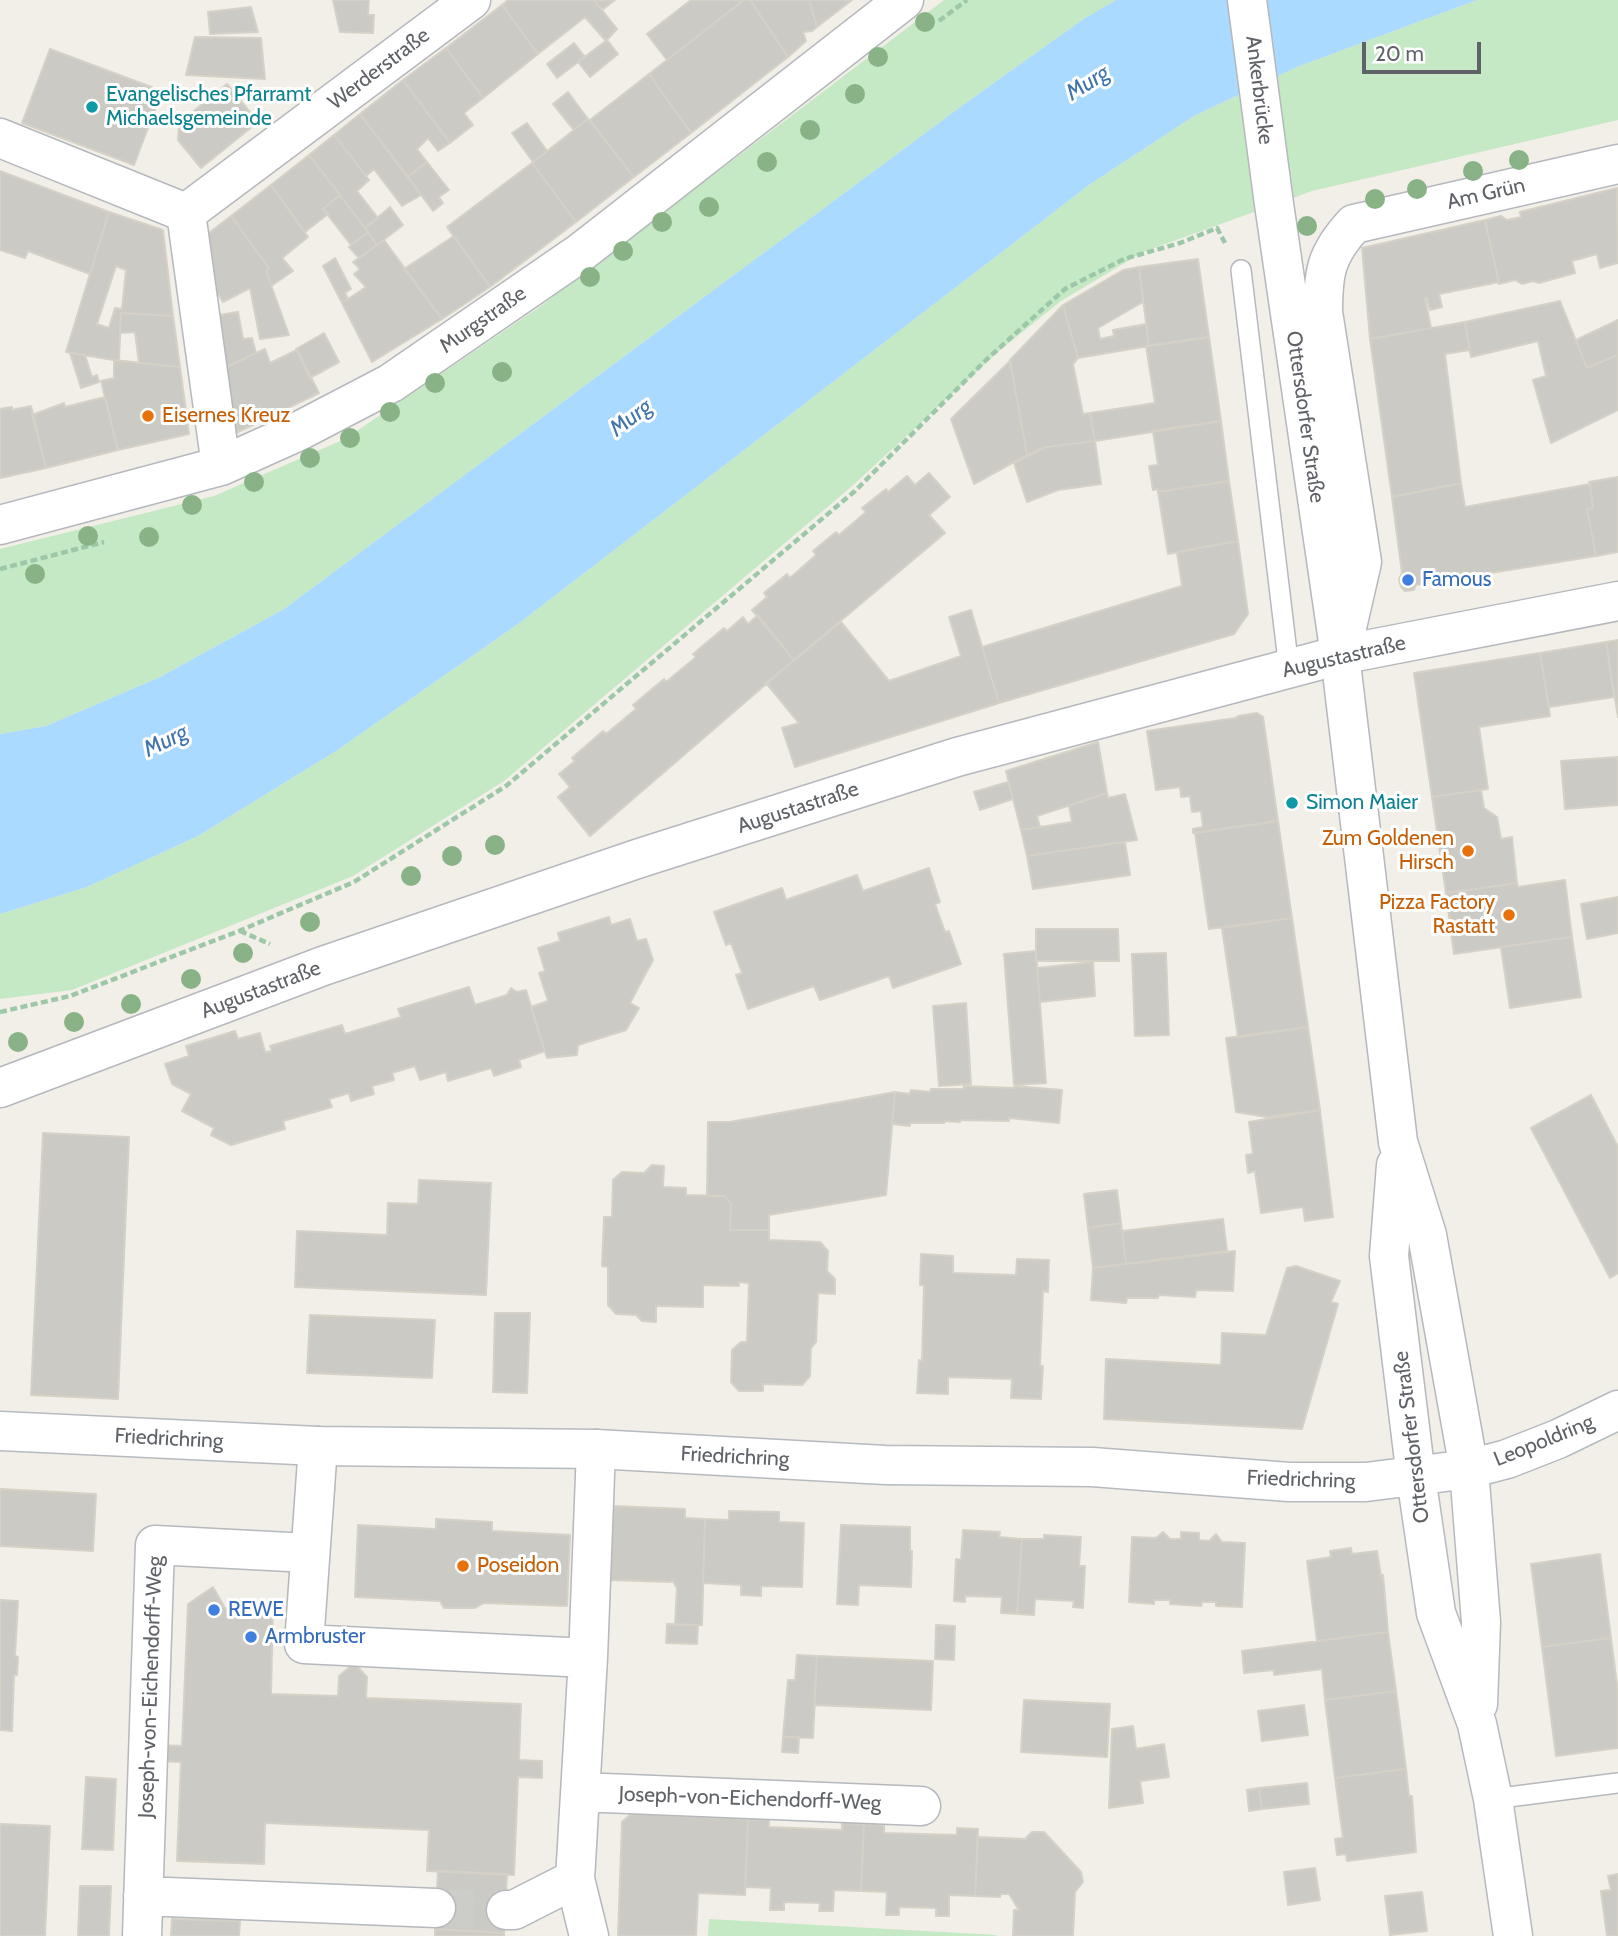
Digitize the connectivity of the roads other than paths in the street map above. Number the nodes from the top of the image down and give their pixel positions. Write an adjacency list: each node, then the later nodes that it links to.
1 (471, 0): 7 (street, Werderstraße)
2 (904, 0): 10 (street, Murgstraße)
3 (1247, 0): 6 (street, Ankerbrücke)
4 (0, 138): 7 (street)
5 (1618, 164): 8 (street, Am Grün)
6 (1271, 180): 13 (street, Ottersdorfer Straße)
7 (186, 213): 10 (street)
8 (1354, 224): 13 (street, Ottersdorfer Straße)
9 (1241, 270): 14 (lane)
10 (221, 466): 11 (street, Murgstraße)
11 (0, 526)
12 (1618, 601): 13 (street, Augustastraße)
13 (1340, 655): 14 (street, Augustastraße); 16 (street, Ottersdorfer Straße)
14 (1289, 669): 15 (street, Augustastraße)
15 (0, 1088)
16 (1398, 1142): 21 (street, Ottersdorfer Straße); 22 (street, Ottersdorfer Straße)
17 (1618, 1410): 21 (street, Leopoldring)
18 (0, 1432): 19 (street, Friedrichring)
19 (318, 1447): 20 (street, Friedrichring); 23 (street)
20 (596, 1449): 22 (street, Friedrichring); 24 (street)
21 (1469, 1469): 22 (street, Friedrichring); 25 (street, Ottersdorfer Straße)
22 (1416, 1477): 25 (street, Ottersdorfer Straße)
23 (309, 1553): 24 (street); 31 (street, Joseph-von-Eichendorff-Weg)
24 (588, 1658): 27 (street)
25 (1477, 1724): 28 (street, Ottersdorfer Straße)
26 (1618, 1783): 28 (lane)
27 (580, 1792): 29 (street, Joseph-von-Eichendorff-Weg); 30 (street)
28 (1493, 1799): 36 (street, Ottersdorfer Straße)
29 (921, 1805)
30 (575, 1879): 33 (street); 35 (street)
31 (143, 1896): 32 (street); 34 (street, Joseph-von-Eichendorff-Weg)
32 (436, 1908)
33 (506, 1910)
34 (142, 1936)
35 (589, 1936)
36 (1513, 1936)

